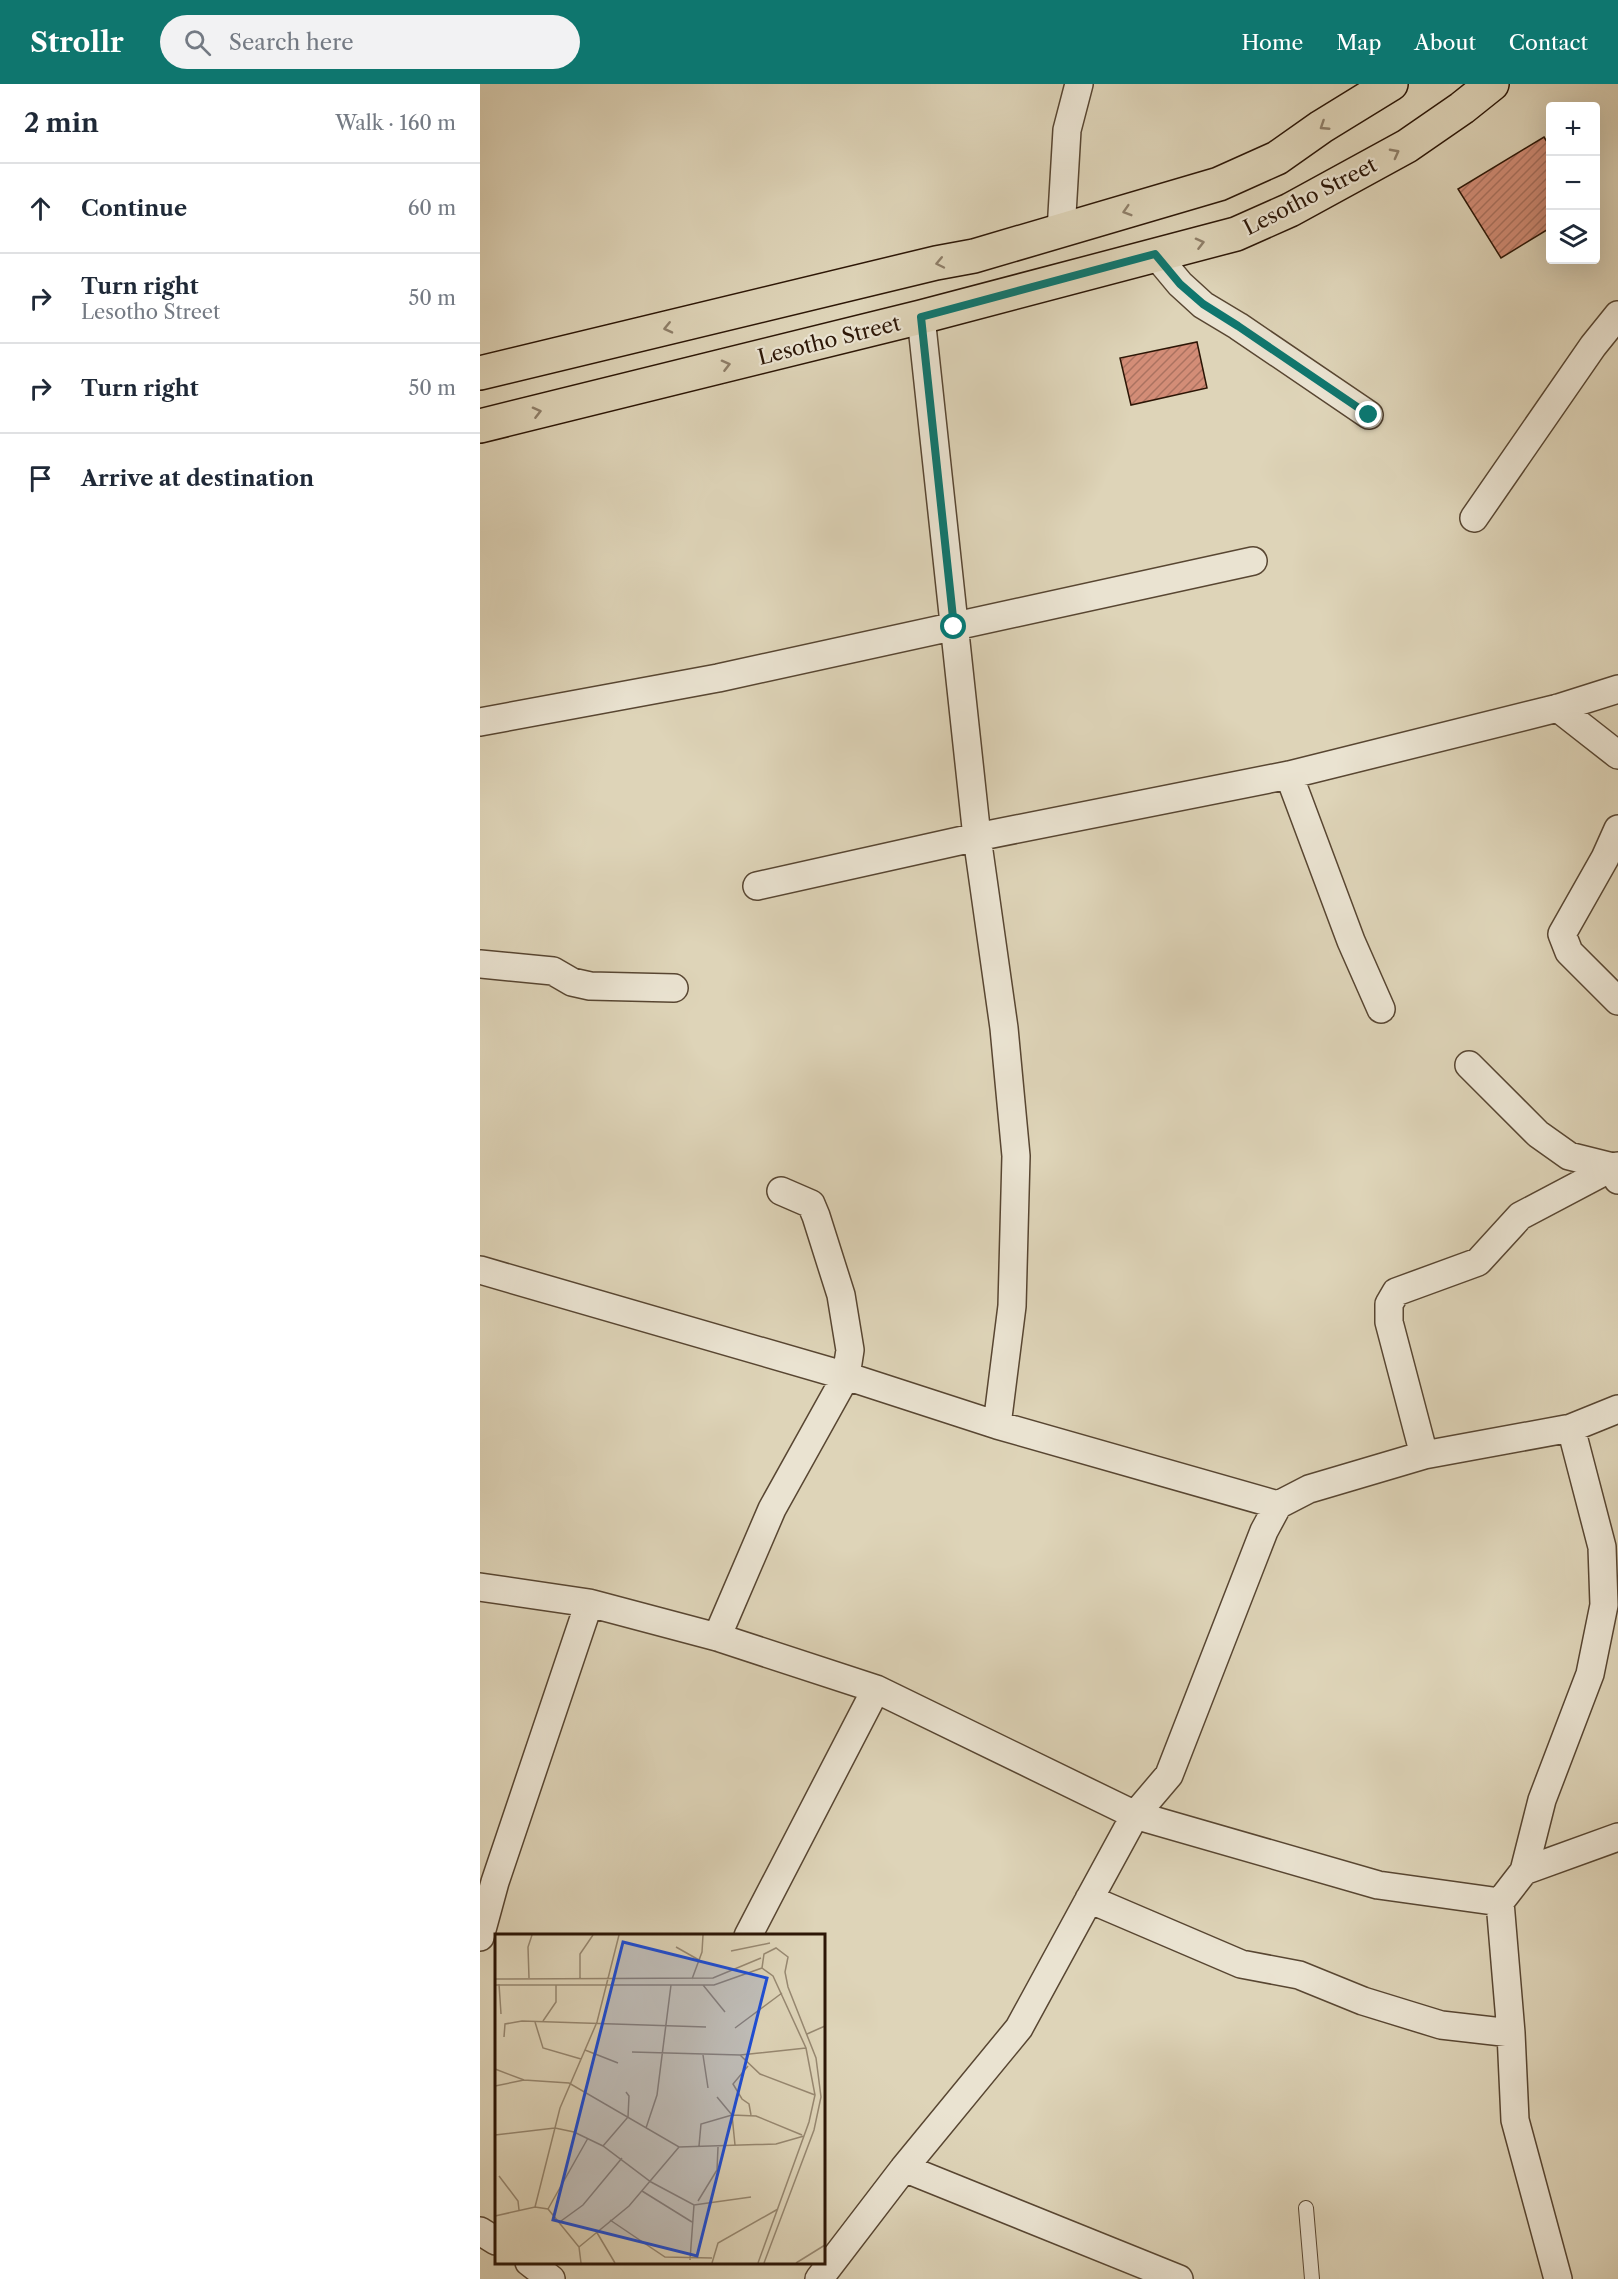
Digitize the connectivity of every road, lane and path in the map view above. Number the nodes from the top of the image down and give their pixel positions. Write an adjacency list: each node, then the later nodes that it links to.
1 (1078, 84): 4 (street)
2 (1391, 84): 4 (main road, one-way to 4)
3 (1492, 84): 5 (main road, Lesotho Street, one-way to 3)
4 (1061, 231): 8 (main road, one-way to 8)
5 (1155, 254): 7 (main road, Lesotho Street); 9 (street)
6 (1618, 315): 11 (street)
7 (921, 317): 10 (main road, Lesotho Street, one-way to 7); 13 (street)
8 (480, 373)
9 (1369, 415)
10 (480, 426)
11 (1474, 518)
12 (1253, 561): 13 (street)
13 (954, 627): 16 (street); 20 (street)
14 (1618, 689): 15 (street)
15 (1558, 708): 17 (street); 18 (street)
16 (480, 722)
17 (1618, 755)
18 (1289, 775): 20 (street); 25 (street)
19 (1618, 829): 24 (street)
20 (977, 837): 21 (street); 32 (street)
21 (757, 886)
22 (480, 964): 23 (street)
23 (674, 988)
24 (1618, 1001)
25 (1381, 1008)
26 (1469, 1065): 27 (street)
27 (1616, 1171): 34 (street)
28 (781, 1191): 30 (street)
29 (480, 1270): 30 (street)
30 (846, 1376): 32 (street); 38 (street)
31 (1618, 1409): 33 (street)
32 (997, 1425): 35 (street)
33 (1571, 1428): 34 (street); 42 (street)
34 (1424, 1455): 35 (street)
35 (1278, 1505): 40 (street)
36 (480, 1587): 37 (street)
37 (589, 1603): 38 (street); 46 (street)
38 (717, 1637): 39 (street)
39 (876, 1689): 40 (street); 45 (street)
40 (1135, 1815): 43 (street); 44 (street)
41 (1618, 1837): 42 (street)
42 (1524, 1871): 44 (street)
43 (1089, 1899): 47 (street); 48 (street)
44 (1500, 1902): 47 (street)
45 (749, 1934)
46 (480, 1937)
47 (1511, 2033): 55 (street)
48 (904, 2168): 52 (street); 53 (street)
49 (1306, 2208): 54 (lane)
50 (480, 2231): 51 (street)
51 (495, 2240)
52 (821, 2278)
53 (1179, 2279)
54 (1312, 2279)
55 (1558, 2279)

